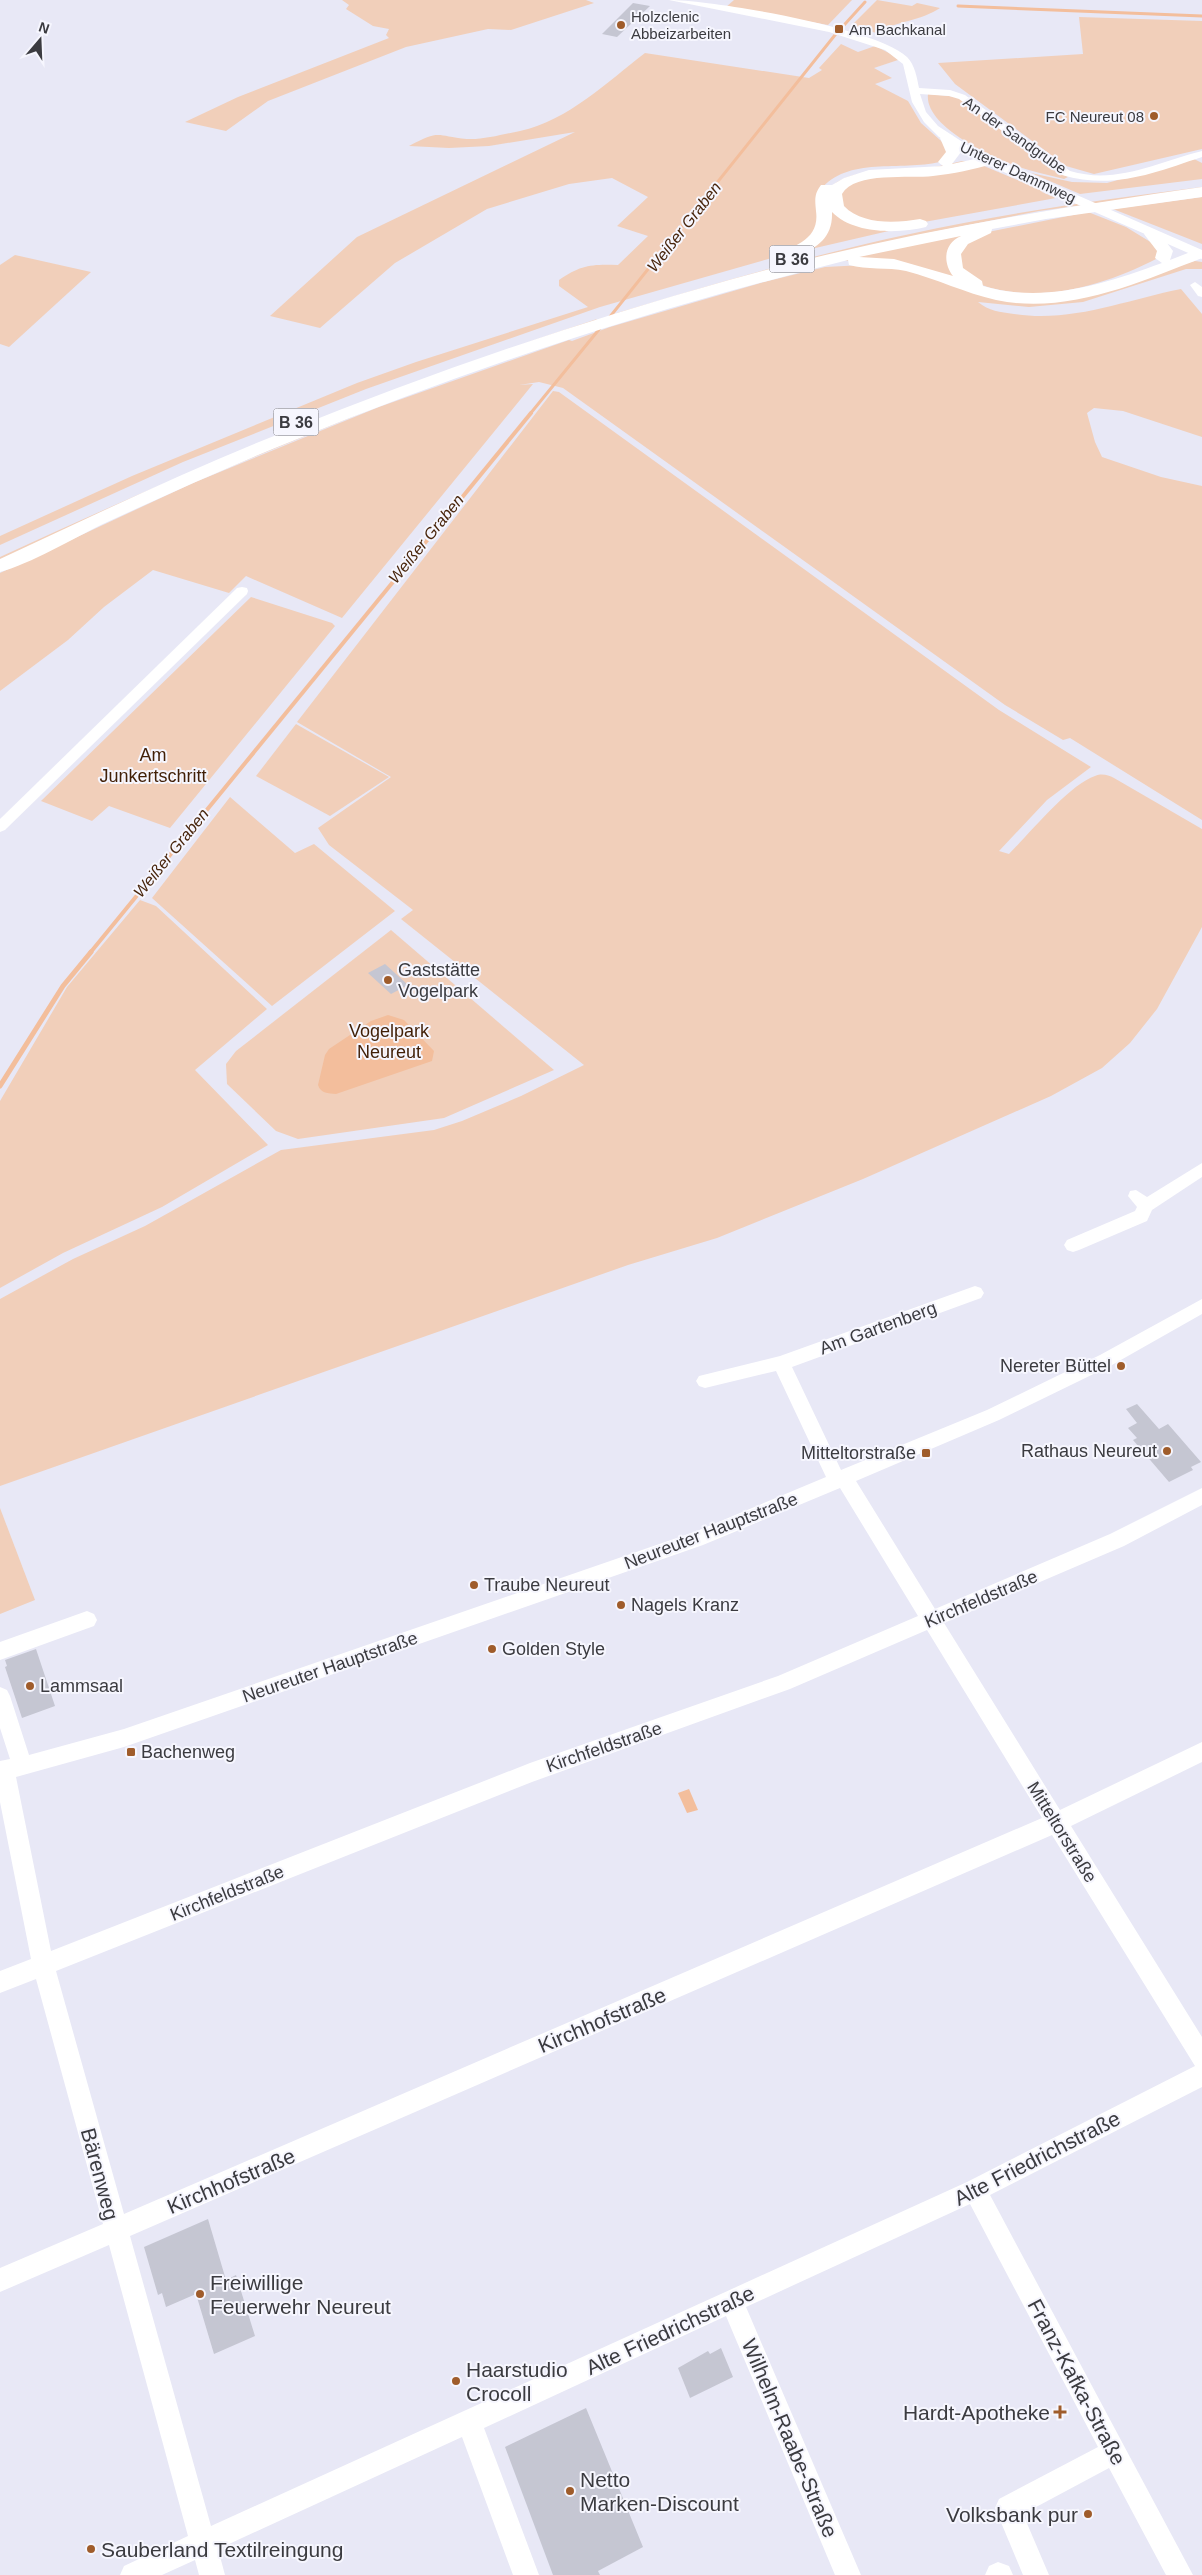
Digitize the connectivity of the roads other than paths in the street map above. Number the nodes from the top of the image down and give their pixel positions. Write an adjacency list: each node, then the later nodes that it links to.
1 (673, 0): 2 (street, Unterer Dammweg)
2 (915, 91): 3 (street, Unterer Dammweg); 4 (street, An der Sandgrube)
3 (947, 138): 5 (street, Unterer Dammweg); 6 (highway)
4 (1202, 154)
5 (984, 158): 6 (highway, B 36); 10 (highway); 11 (main road, Unterer Dammweg)
6 (946, 162): 14 (highway, B 36)
7 (1202, 184): 10 (highway, B 36)
8 (1202, 192): 9 (highway, B 36)
9 (1056, 212): 13 (highway, B 36); 14 (highway, B 36)
10 (965, 219): 14 (highway, B 36)
11 (1152, 234): 12 (main road, Unterer Dammweg); 13 (highway)
12 (1195, 253): 13 (highway, B 36); 14 (highway)
13 (1163, 258)
14 (760, 272): 17 (highway, B 36); 17 (highway, B 36)
15 (1194, 285): 16 (street)
16 (1202, 294)
17 (601, 321): 18 (highway, B 36); 19 (highway, B 36)
18 (0, 552)
19 (0, 566)
20 (242, 591): 21 (street)
21 (0, 827)
22 (1202, 1169): 23 (street)
23 (1074, 1246)
24 (974, 1293): 26 (street, Am Gartenberg)
25 (1202, 1306): 28 (street, Neureuter Hauptstraße)
26 (781, 1363): 27 (street, Am Gartenberg); 28 (street)
27 (705, 1381)
28 (841, 1480): 31 (street, Mitteltorstraße); 35 (street, Neureuter Hauptstraße)
29 (1202, 1496): 31 (street, Kirchfeldstraße)
30 (87, 1620): 32 (street)
31 (931, 1620): 36 (street, Mitteltorstraße); 37 (street, Kirchfeldstraße)
32 (0, 1651)
33 (0, 1696): 35 (street)
34 (1202, 1752): 36 (street, Kirchhofstraße)
35 (9, 1768): 37 (street, Bärenweg)
36 (1056, 1822): 39 (street, Mitteltorstraße); 42 (street, Kirchhofstraße)
37 (42, 1965): 38 (street, Kirchfeldstraße); 42 (street, Bärenweg)
38 (0, 1982)
39 (1202, 2058)
40 (1202, 2075): 41 (street, Alte Friedrichstraße)
41 (975, 2190): 44 (street, Alte Friedrichstraße); 46 (street, Franz-Kafka-Straße)
42 (116, 2230): 43 (street, Kirchhofstraße); 47 (street, Bärenweg)
43 (0, 2280)
44 (732, 2302): 45 (street, Alte Friedrichstraße); 51 (street, Wilhelm-Raabe-Straße)
45 (469, 2422): 47 (street, Alte Friedrichstraße); 50 (street)
46 (1114, 2452): 52 (street); 53 (street, Franz-Kafka-Straße)
47 (202, 2542): 48 (street, Alte Friedrichstraße); 49 (street, Bärenweg)
48 (133, 2575)
49 (212, 2575)
50 (526, 2575)
51 (848, 2575)
52 (1036, 2575)
53 (1180, 2575)

